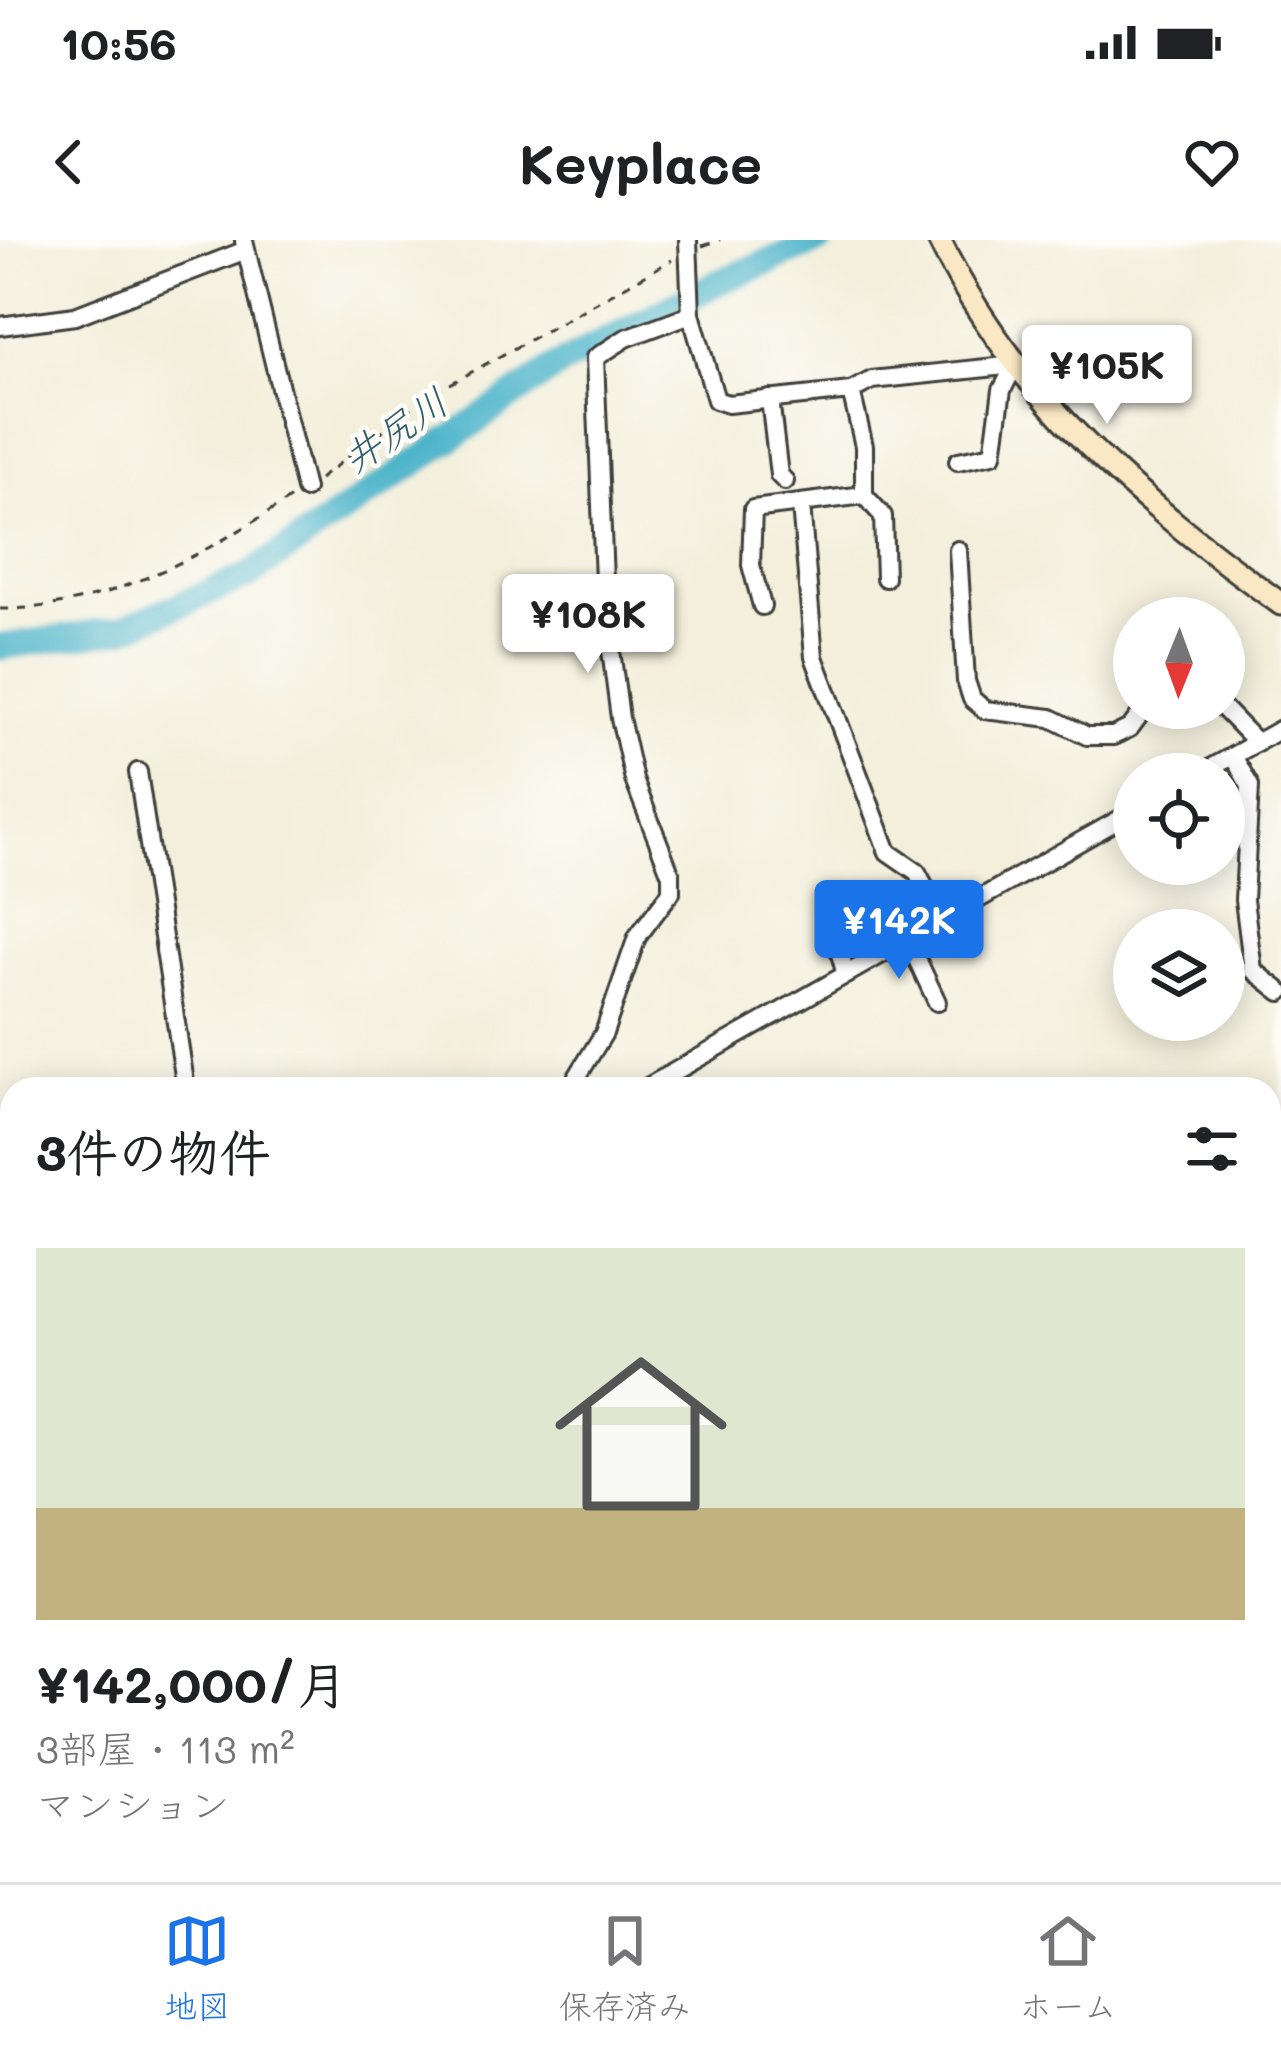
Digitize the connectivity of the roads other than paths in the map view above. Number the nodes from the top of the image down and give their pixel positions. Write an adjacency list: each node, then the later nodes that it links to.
1 (939, 240): 6 (main road)
2 (245, 245): 5 (street); 11 (street)
3 (688, 246): 4 (street)
4 (691, 311): 8 (street); 35 (street)
5 (0, 326)
6 (1015, 364): 7 (street); 9 (street); 16 (main road)
7 (851, 391): 8 (street); 12 (street)
8 (770, 400): 10 (street)
9 (958, 460)
10 (785, 481)
11 (305, 489)
12 (864, 495): 13 (street); 15 (street)
13 (801, 505): 17 (street); 28 (street)
14 (958, 550): 19 (street)
15 (885, 578)
16 (1281, 604)
17 (762, 606)
18 (1281, 728): 21 (street)
19 (1128, 729)
20 (1243, 729): 21 (street)
21 (1256, 742): 22 (street)
22 (1238, 753)
23 (139, 772): 34 (street)
24 (1245, 778): 26 (street)
25 (1113, 823): 28 (street)
26 (1245, 881)
27 (1245, 885): 32 (street)
28 (944, 920): 30 (street)
29 (831, 922): 31 (street)
30 (908, 940): 31 (street); 33 (street)
31 (846, 975): 36 (street)
32 (1281, 992)
33 (938, 1002)
34 (184, 1077)
35 (577, 1077)
36 (665, 1077)

